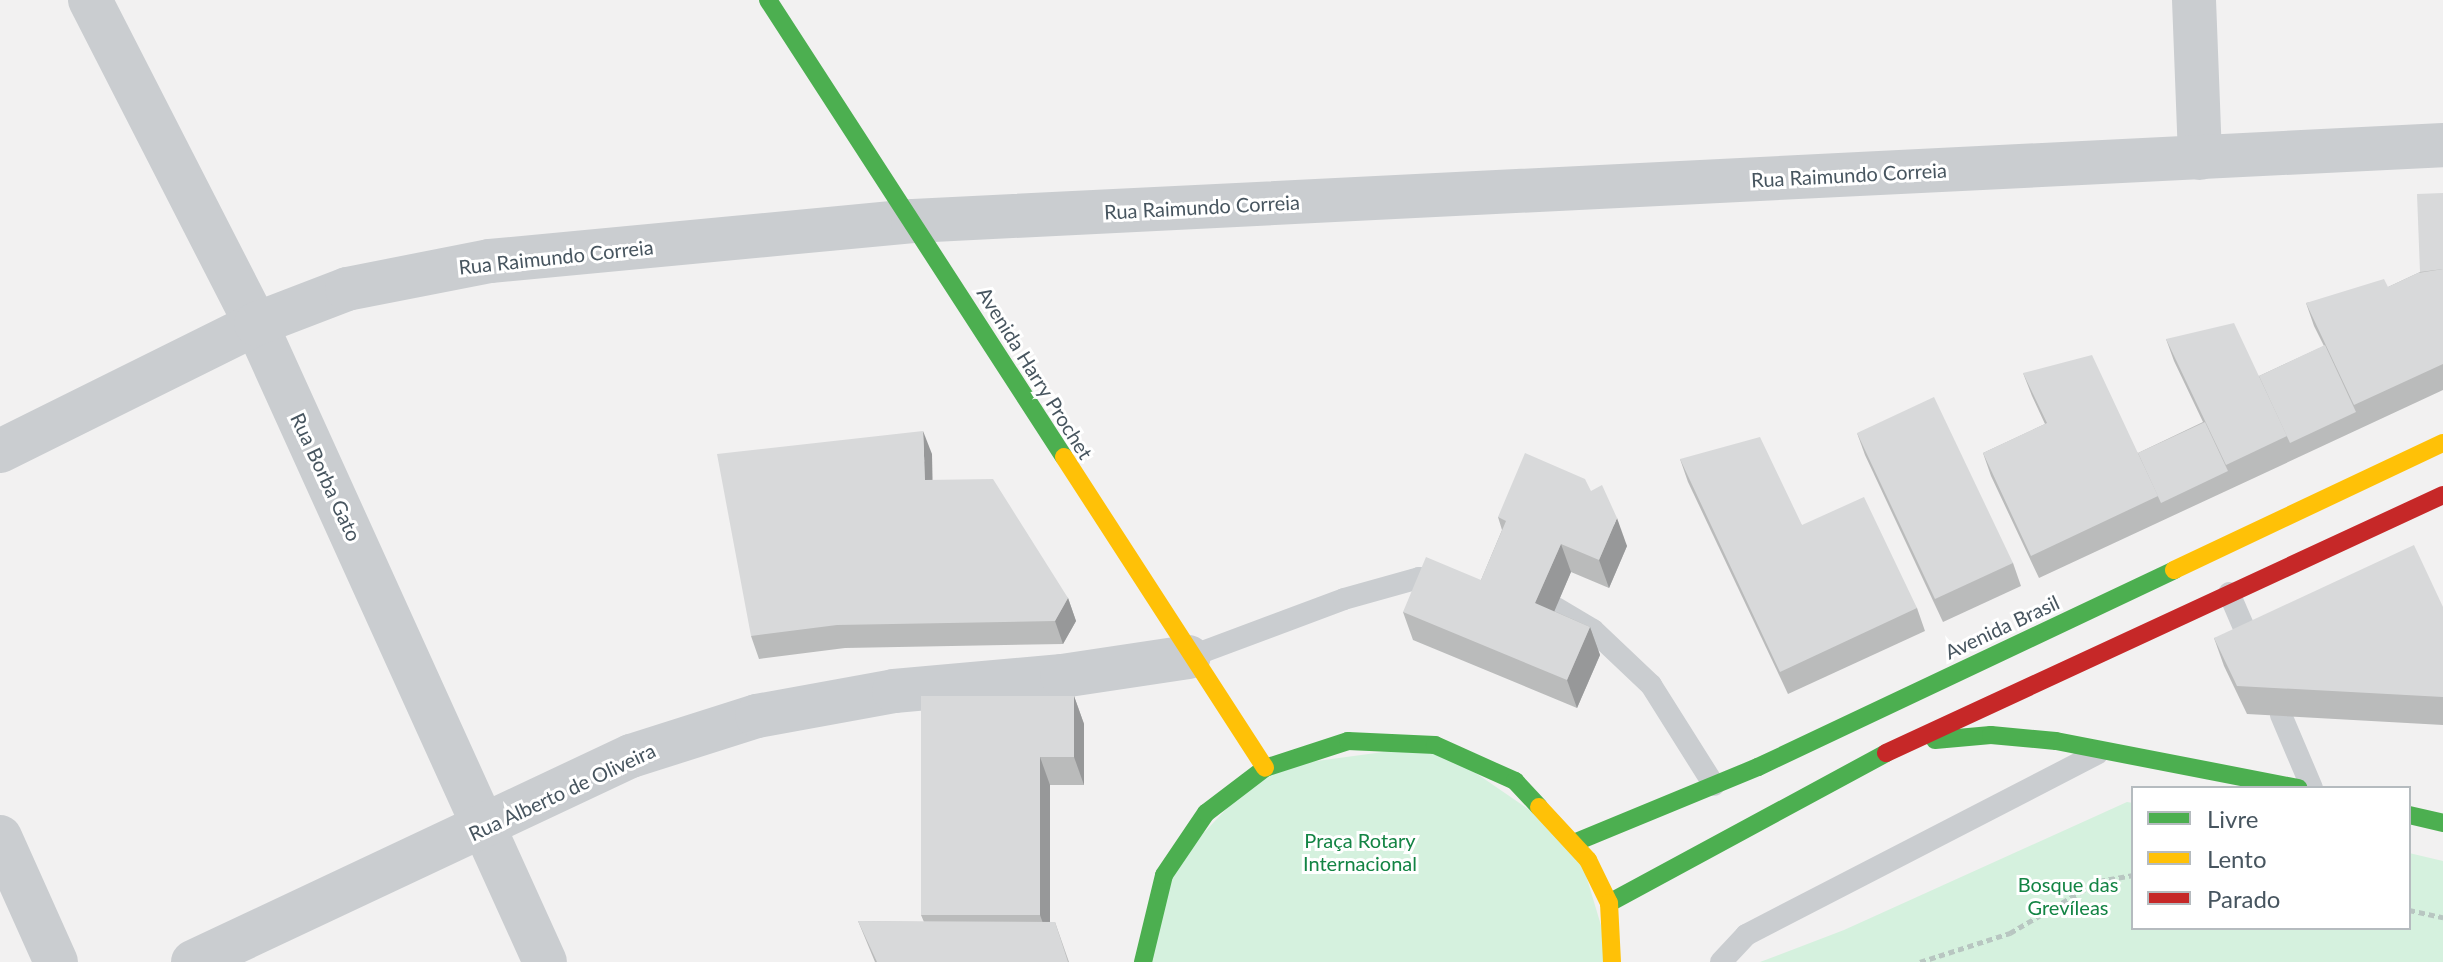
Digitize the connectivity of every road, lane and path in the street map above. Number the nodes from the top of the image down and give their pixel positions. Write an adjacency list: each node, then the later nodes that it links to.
1 (90, 0): 7 (street, Rua Borba Gato)
2 (768, 0): 6 (main road, Avenida Harry Prochet)
3 (2194, 0): 5 (street)
4 (2443, 145): 5 (street, Rua Raimundo Correia)
5 (2200, 158): 6 (street, Rua Raimundo Correia)
6 (913, 221): 7 (street, Rua Raimundo Correia); 15 (main road, Avenida Harry Prochet)
7 (256, 324): 9 (street, Rua Raimundo Correia); 25 (street, Rua Borba Gato)
8 (2443, 443): 20 (main road, Avenida Brasil)
9 (0, 451)
10 (2443, 495): 12 (main road)
11 (1472, 586): 15 (lane)
12 (2229, 593): 14 (lane); 17 (main road)
13 (1556, 608): 20 (lane)
14 (2255, 652)
15 (1189, 657): 19 (main road, Avenida Harry Prochet); 25 (street, Rua Alberto de Oliveira)
16 (2281, 715): 22 (lane)
17 (1905, 743): 18 (main road); 29 (main road)
18 (2105, 749): 21 (main road); 37 (lane)
19 (1265, 768): 27 (main road); 35 (main road)
20 (1714, 785): 27 (main road, Avenida Brasil)
21 (2288, 786)
22 (2311, 786)
23 (2411, 815): 24 (main road)
24 (2443, 823)
25 (486, 827): 33 (street, Rua Alberto de Oliveira); 34 (street, Rua Borba Gato)
26 (0, 837): 32 (street)
27 (1576, 842): 29 (main road)
28 (2131, 875): 38 (path)
29 (1609, 903): 36 (main road)
30 (2411, 910): 31 (path)
31 (2443, 917)
32 (56, 962)
33 (193, 962)
34 (545, 962)
35 (1143, 962)
36 (1612, 962)
37 (1721, 962)
38 (1920, 962)

